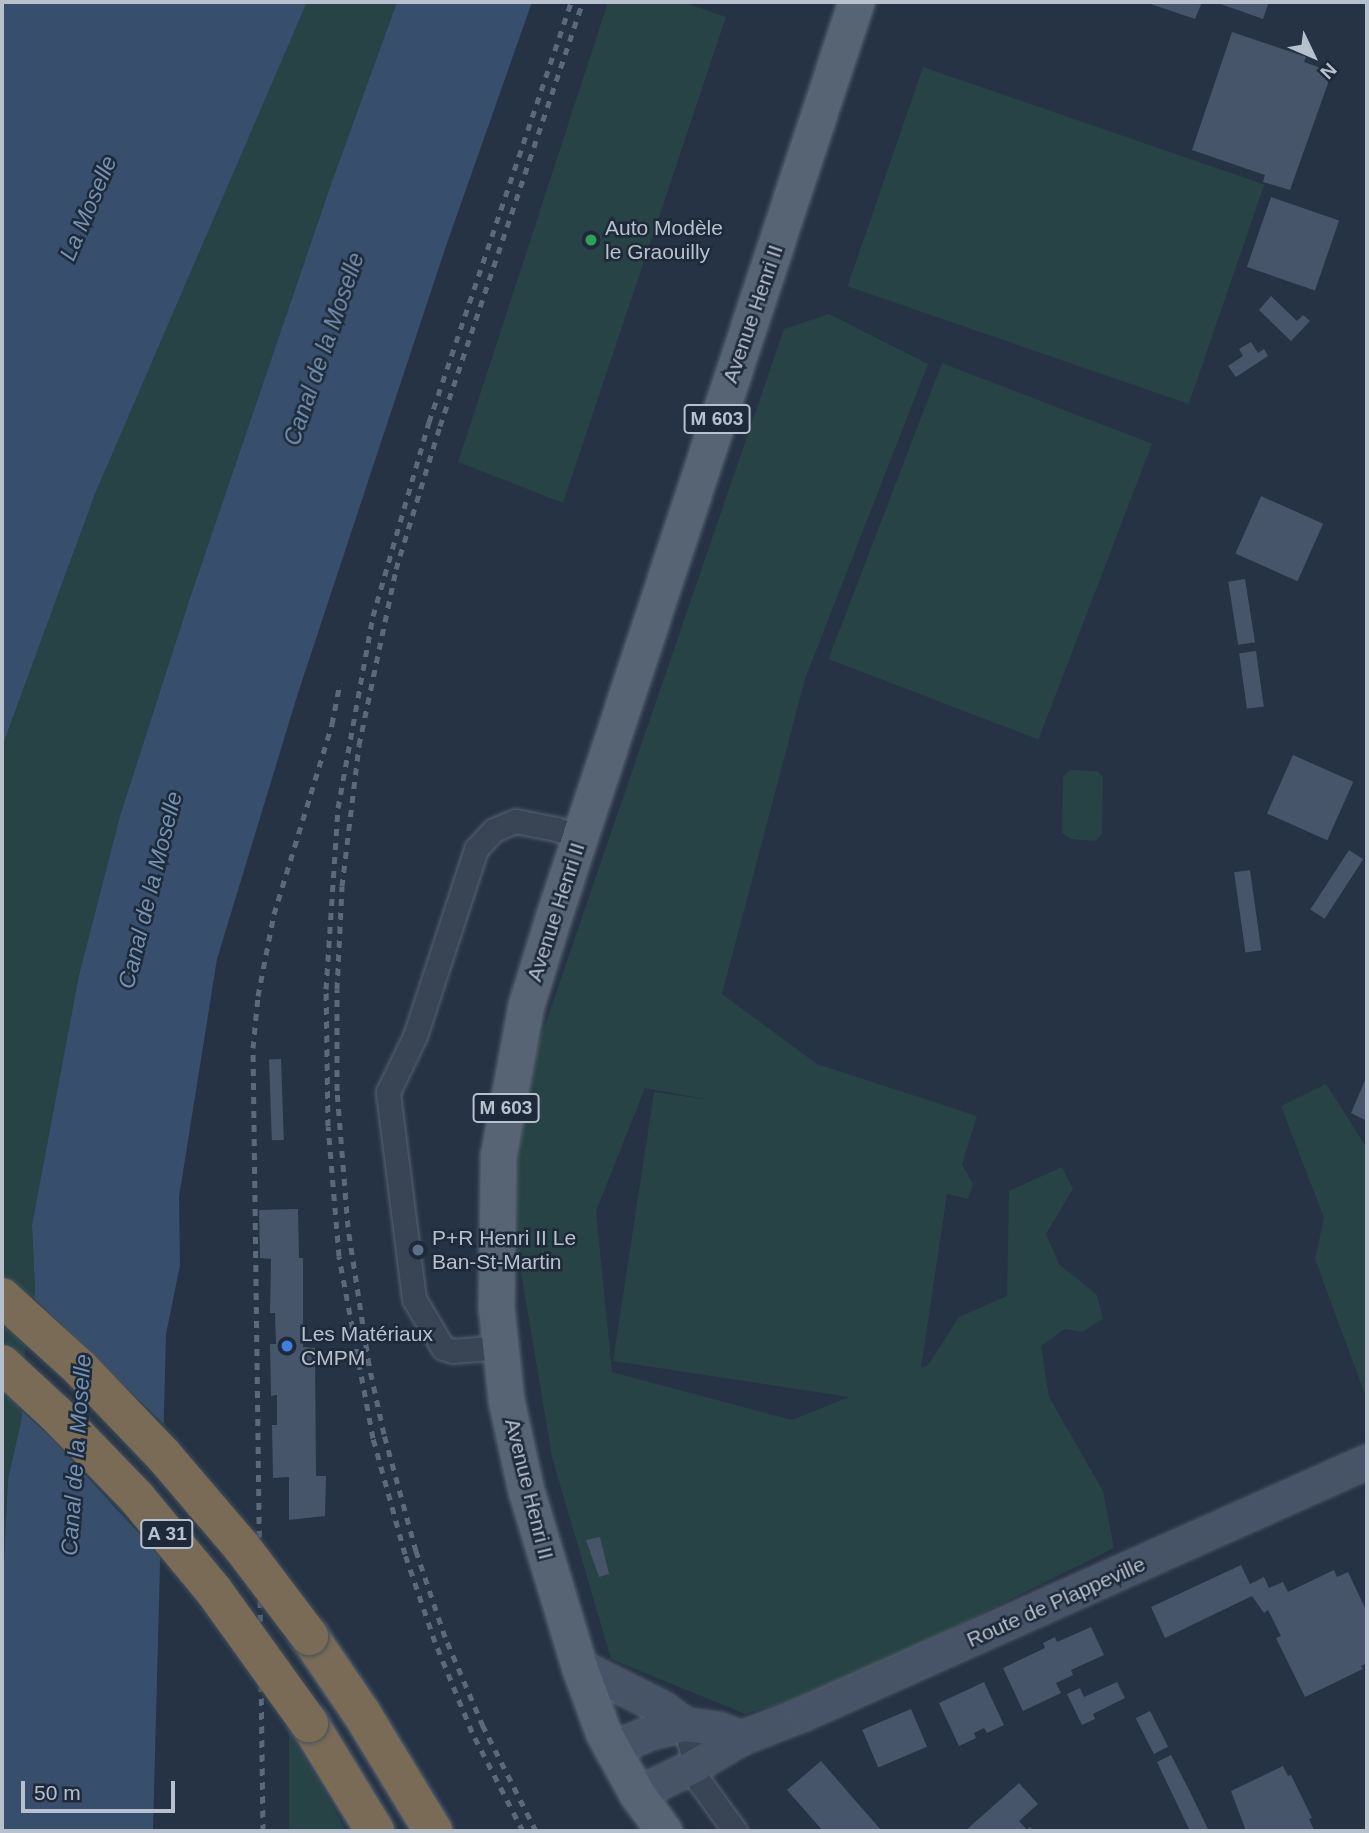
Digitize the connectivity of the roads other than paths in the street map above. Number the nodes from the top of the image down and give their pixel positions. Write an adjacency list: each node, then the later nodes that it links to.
1 (856, 2): 2 (main road, Avenue Henri II / M 603)
2 (580, 837): 4 (main road, Avenue Henri II / M 603); 4 (street)
3 (2, 1297): 14 (highway, A 31, bridge)
4 (500, 1347): 7 (main road, Avenue Henri II / M 603)
5 (2, 1364): 13 (highway, A 31, bridge)
6 (1367, 1462): 9 (street, Route de Plappeville)
7 (579, 1666): 8 (street); 10 (main road, Avenue Henri II / M 603)
8 (685, 1725): 9 (street); 10 (street); 11 (street)
9 (742, 1738): 11 (street, Route de Plappeville)
10 (611, 1750): 12 (main road, Avenue Henri II / M 603)
11 (693, 1767): 12 (street, Route de Plappeville); 16 (street)
12 (636, 1794): 15 (main road, Avenue Henri II / M 603)
13 (375, 1831)
14 (433, 1831)
15 (664, 1831)
16 (736, 1831)

